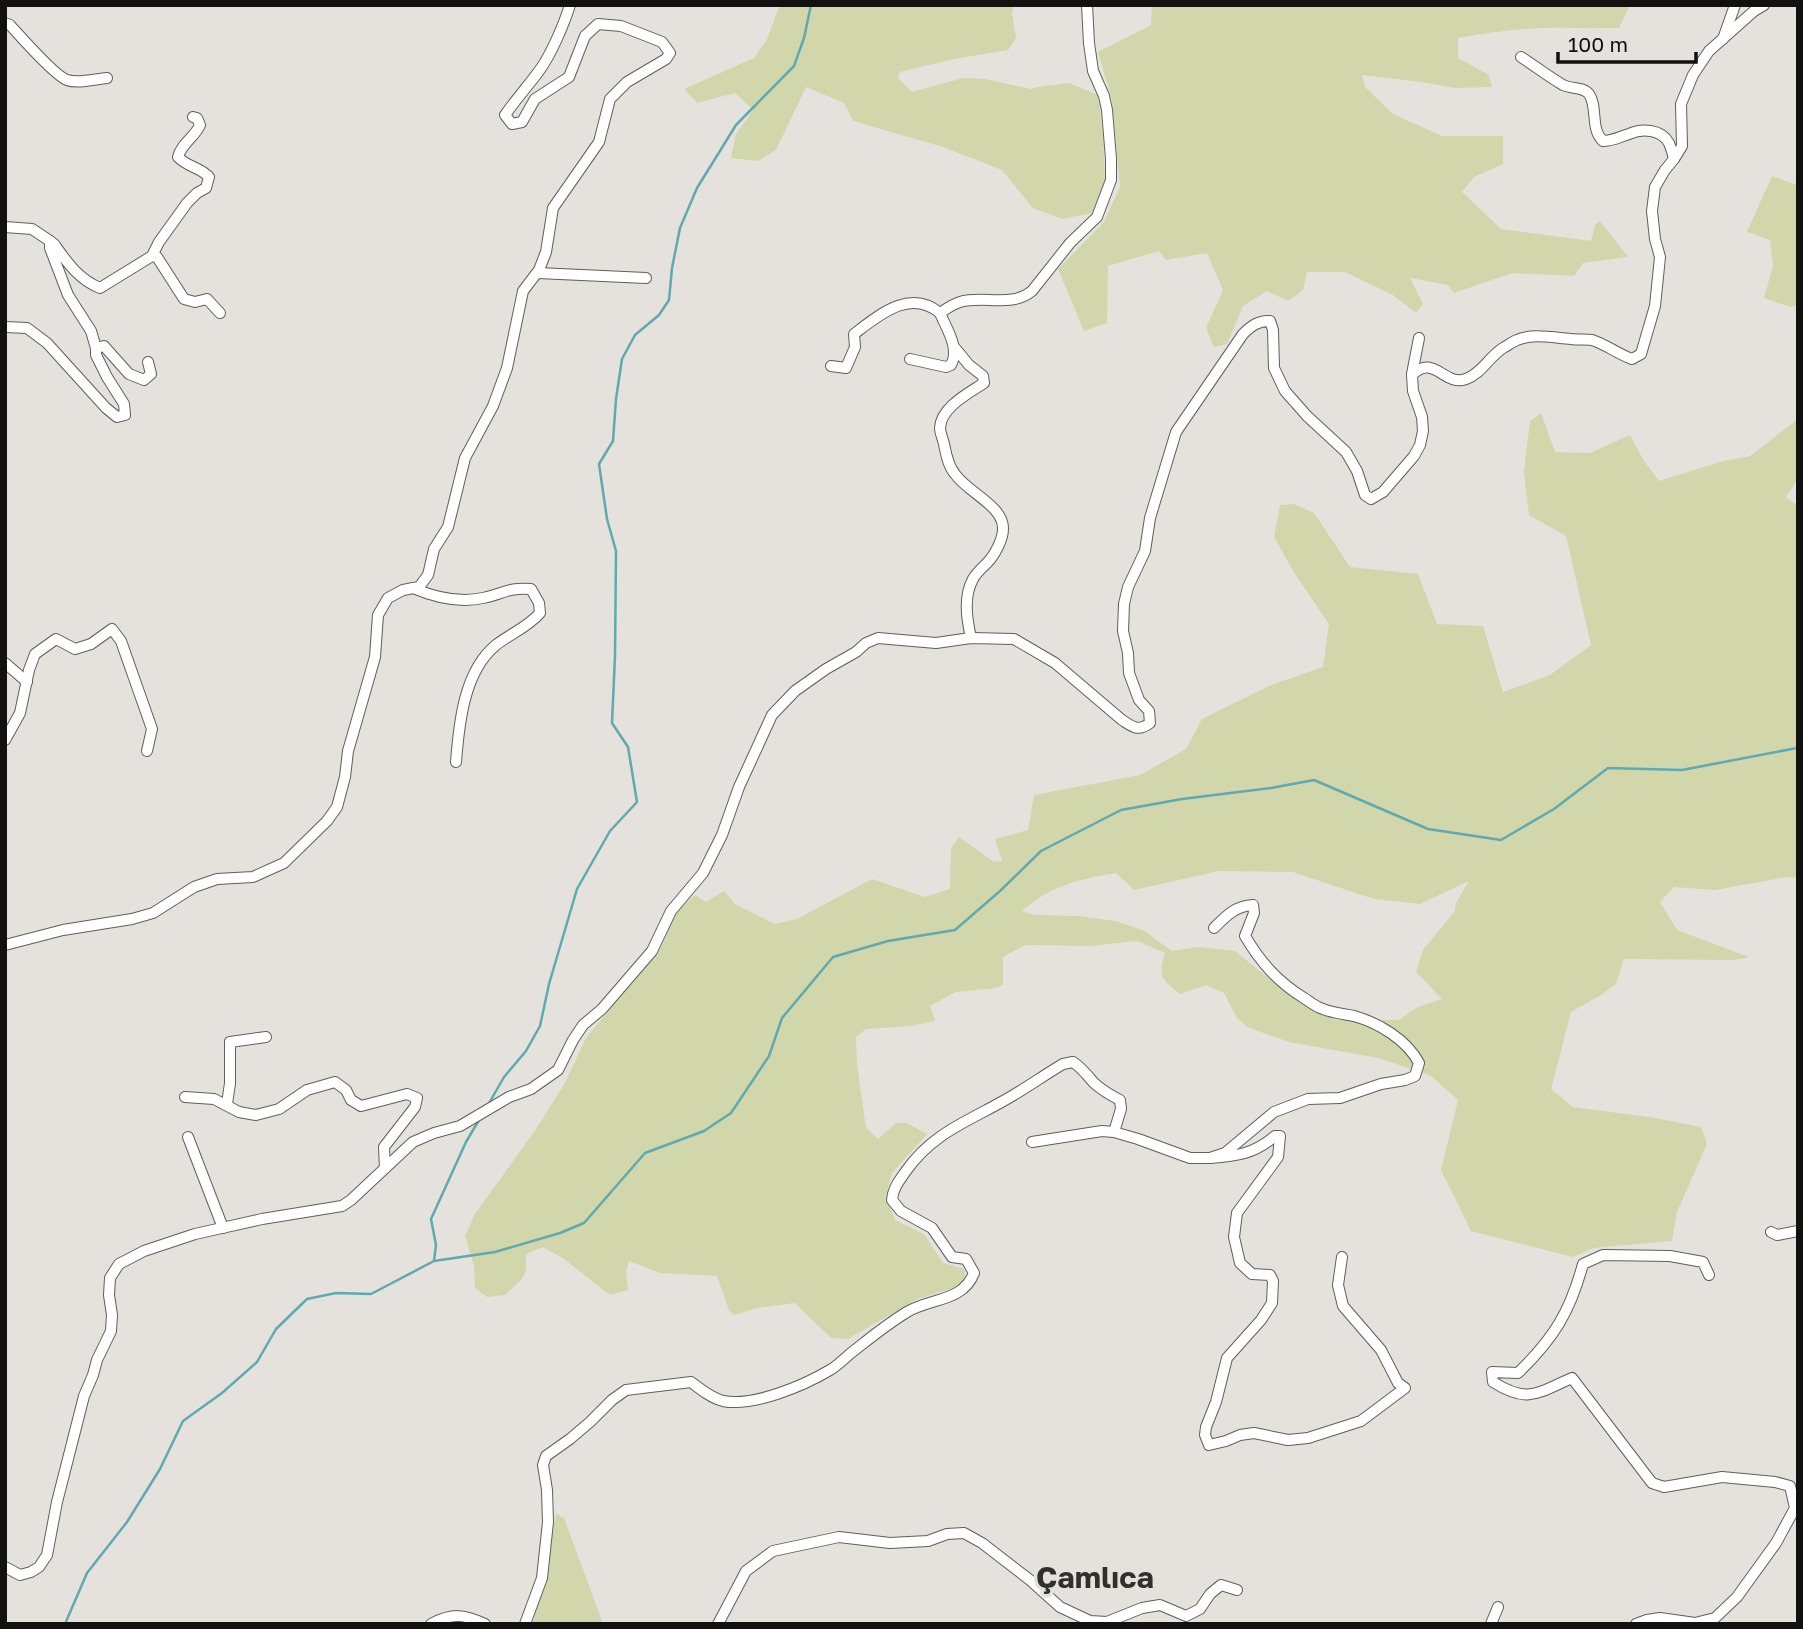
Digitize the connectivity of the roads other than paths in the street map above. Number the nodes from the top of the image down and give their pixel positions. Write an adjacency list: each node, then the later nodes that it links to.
1 (570, 5): 14 (street)
2 (1087, 5): 17 (street)
3 (1735, 5): 6 (street)
4 (1764, 5): 6 (street)
5 (5, 23): 8 (street)
6 (1723, 39): 10 (street)
7 (1521, 57): 10 (street)
8 (107, 78)
9 (193, 117): 13 (street)
10 (1674, 159): 25 (street)
11 (5, 227): 12 (street)
12 (50, 242): 13 (street); 20 (street)
13 (152, 256): 16 (street)
14 (537, 273): 15 (street); 26 (street)
15 (646, 278)
16 (220, 313)
17 (940, 313): 21 (street); 24 (street)
18 (5, 327): 20 (street)
19 (1419, 338): 25 (street)
20 (96, 348): 23 (street)
21 (954, 348): 22 (street); 27 (street)
22 (910, 359)
23 (148, 362)
24 (831, 366)
25 (1412, 375): 27 (street)
26 (413, 588): 32 (street); 34 (street)
27 (971, 638): 42 (street)
28 (5, 663): 29 (street)
29 (27, 682): 30 (street); 31 (street)
30 (5, 740)
31 (147, 751)
32 (456, 762)
33 (1214, 928): 41 (street)
34 (5, 944)
35 (266, 1037): 37 (street)
36 (185, 1097): 37 (street)
37 (227, 1104): 42 (street)
38 (1114, 1132): 40 (street); 41 (street); 53 (street)
39 (188, 1136): 43 (street)
40 (1032, 1142)
41 (1210, 1158): 46 (street)
42 (385, 1168): 43 (street)
43 (223, 1228): 48 (street)
44 (1798, 1231): 45 (street)
45 (1771, 1232)
46 (1342, 1257)
47 (1709, 1275): 56 (street)
48 (5, 1567)
49 (1237, 1590): 54 (street)
50 (1498, 1607): 55 (street)
51 (430, 1624): 52 (street)
52 (485, 1624)
53 (525, 1624)
54 (718, 1624)
55 (1491, 1624)
56 (1636, 1624)

